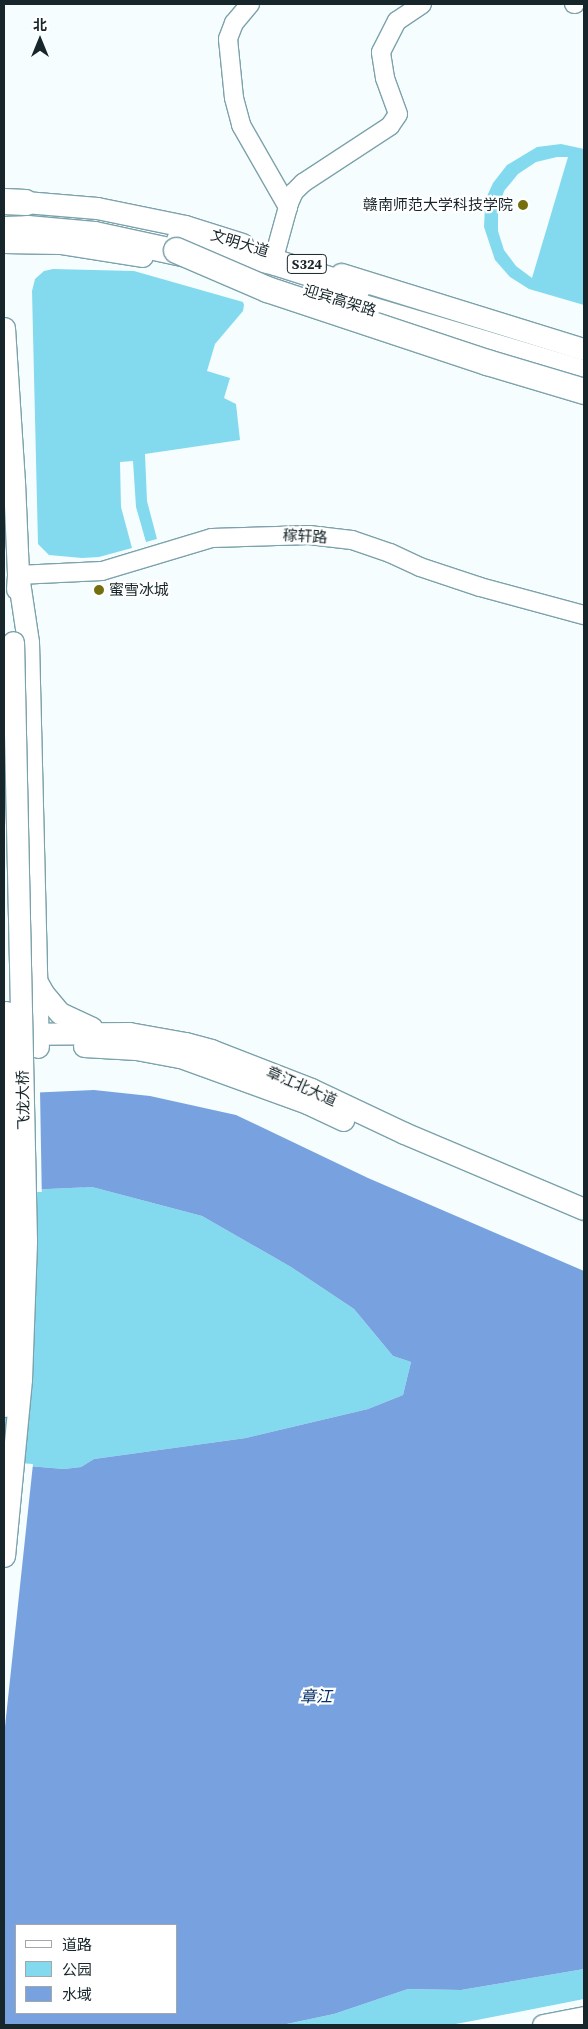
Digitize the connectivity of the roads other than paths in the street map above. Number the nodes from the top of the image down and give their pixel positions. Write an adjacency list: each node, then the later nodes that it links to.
1 (250, 4): 4 (street)
2 (422, 4): 4 (street)
3 (14, 201): 9 (main road, 文明大道 / S324)
4 (288, 207): 9 (street)
5 (4, 215): 12 (highway, 迎宾高架路)
6 (4, 229): 8 (highway, 迎宾高架路)
7 (4, 242): 14 (main road, S324)
8 (176, 250): 13 (highway, 迎宾高架路, bridge); 15 (highway, bridge)
9 (275, 254): 11 (main road, 文明大道 / S324)
10 (4, 328): 16 (main road)
11 (584, 349)
12 (584, 358)
13 (584, 373)
14 (584, 382)
15 (584, 391)
16 (18, 575): 17 (street, 稼轩路); 19 (main road); 27 (main road, 飞龙大桥, bridge)
17 (584, 615)
18 (4, 909): 26 (main road, 飞龙大桥, bridge)
19 (36, 979): 20 (main road); 22 (main road)
20 (101, 1032): 22 (main road, 章江北大道); 24 (main road, 章江北大道)
21 (4, 1034): 22 (main road, 章江北大道)
22 (38, 1040): 23 (main road, 章江北大道); 25 (main road, 章江北大道)
23 (4, 1048)
24 (584, 1209)
25 (584, 1224)
26 (4, 1406)
27 (4, 1556)
28 (584, 2017): 29 (main road)
29 (543, 2025)

